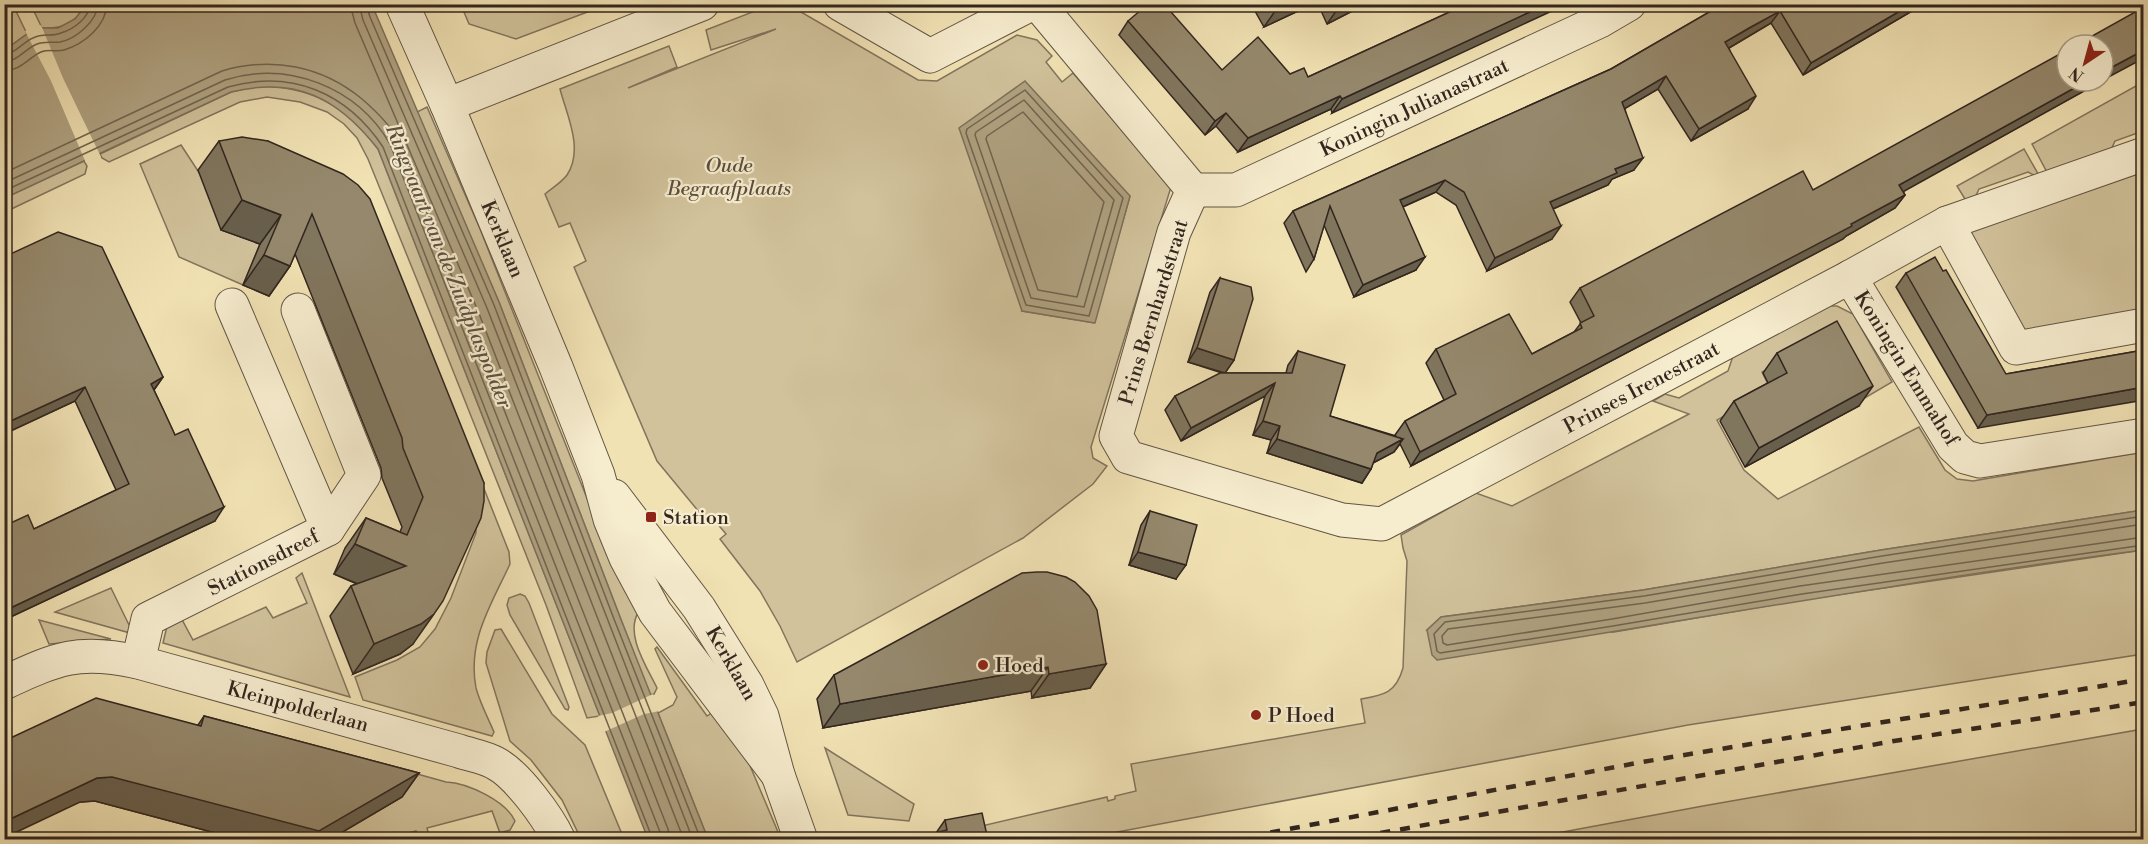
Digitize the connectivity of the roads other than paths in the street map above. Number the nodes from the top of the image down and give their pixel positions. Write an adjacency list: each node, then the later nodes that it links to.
1 (402, 4): 7 (street, Kerklaan)
2 (702, 4): 7 (street)
3 (840, 4): 4 (street)
4 (1031, 4)
5 (1038, 4): 9 (street)
6 (1629, 4): 9 (street, Koningin Julianastraat)
7 (447, 105): 21 (street, Kerklaan)
8 (2144, 154): 10 (street, Prinses Irenestraat)
9 (1193, 190): 16 (street, Prins Bernhardstraat)
10 (1947, 223): 11 (street, Prinses Irenestraat); 14 (street)
11 (1850, 277): 15 (street, Koningin Emmahof); 16 (street, Prinses Irenestraat)
12 (232, 305): 17 (street, Stationsdreef)
13 (298, 310): 17 (street)
14 (2144, 325)
15 (2144, 435)
16 (1128, 457)
17 (328, 529): 18 (street, Stationsdreef)
18 (138, 662): 19 (street, Kleinpolderlaan); 20 (street, Kleinpolderlaan)
19 (4, 683)
20 (559, 840)
21 (801, 840)

